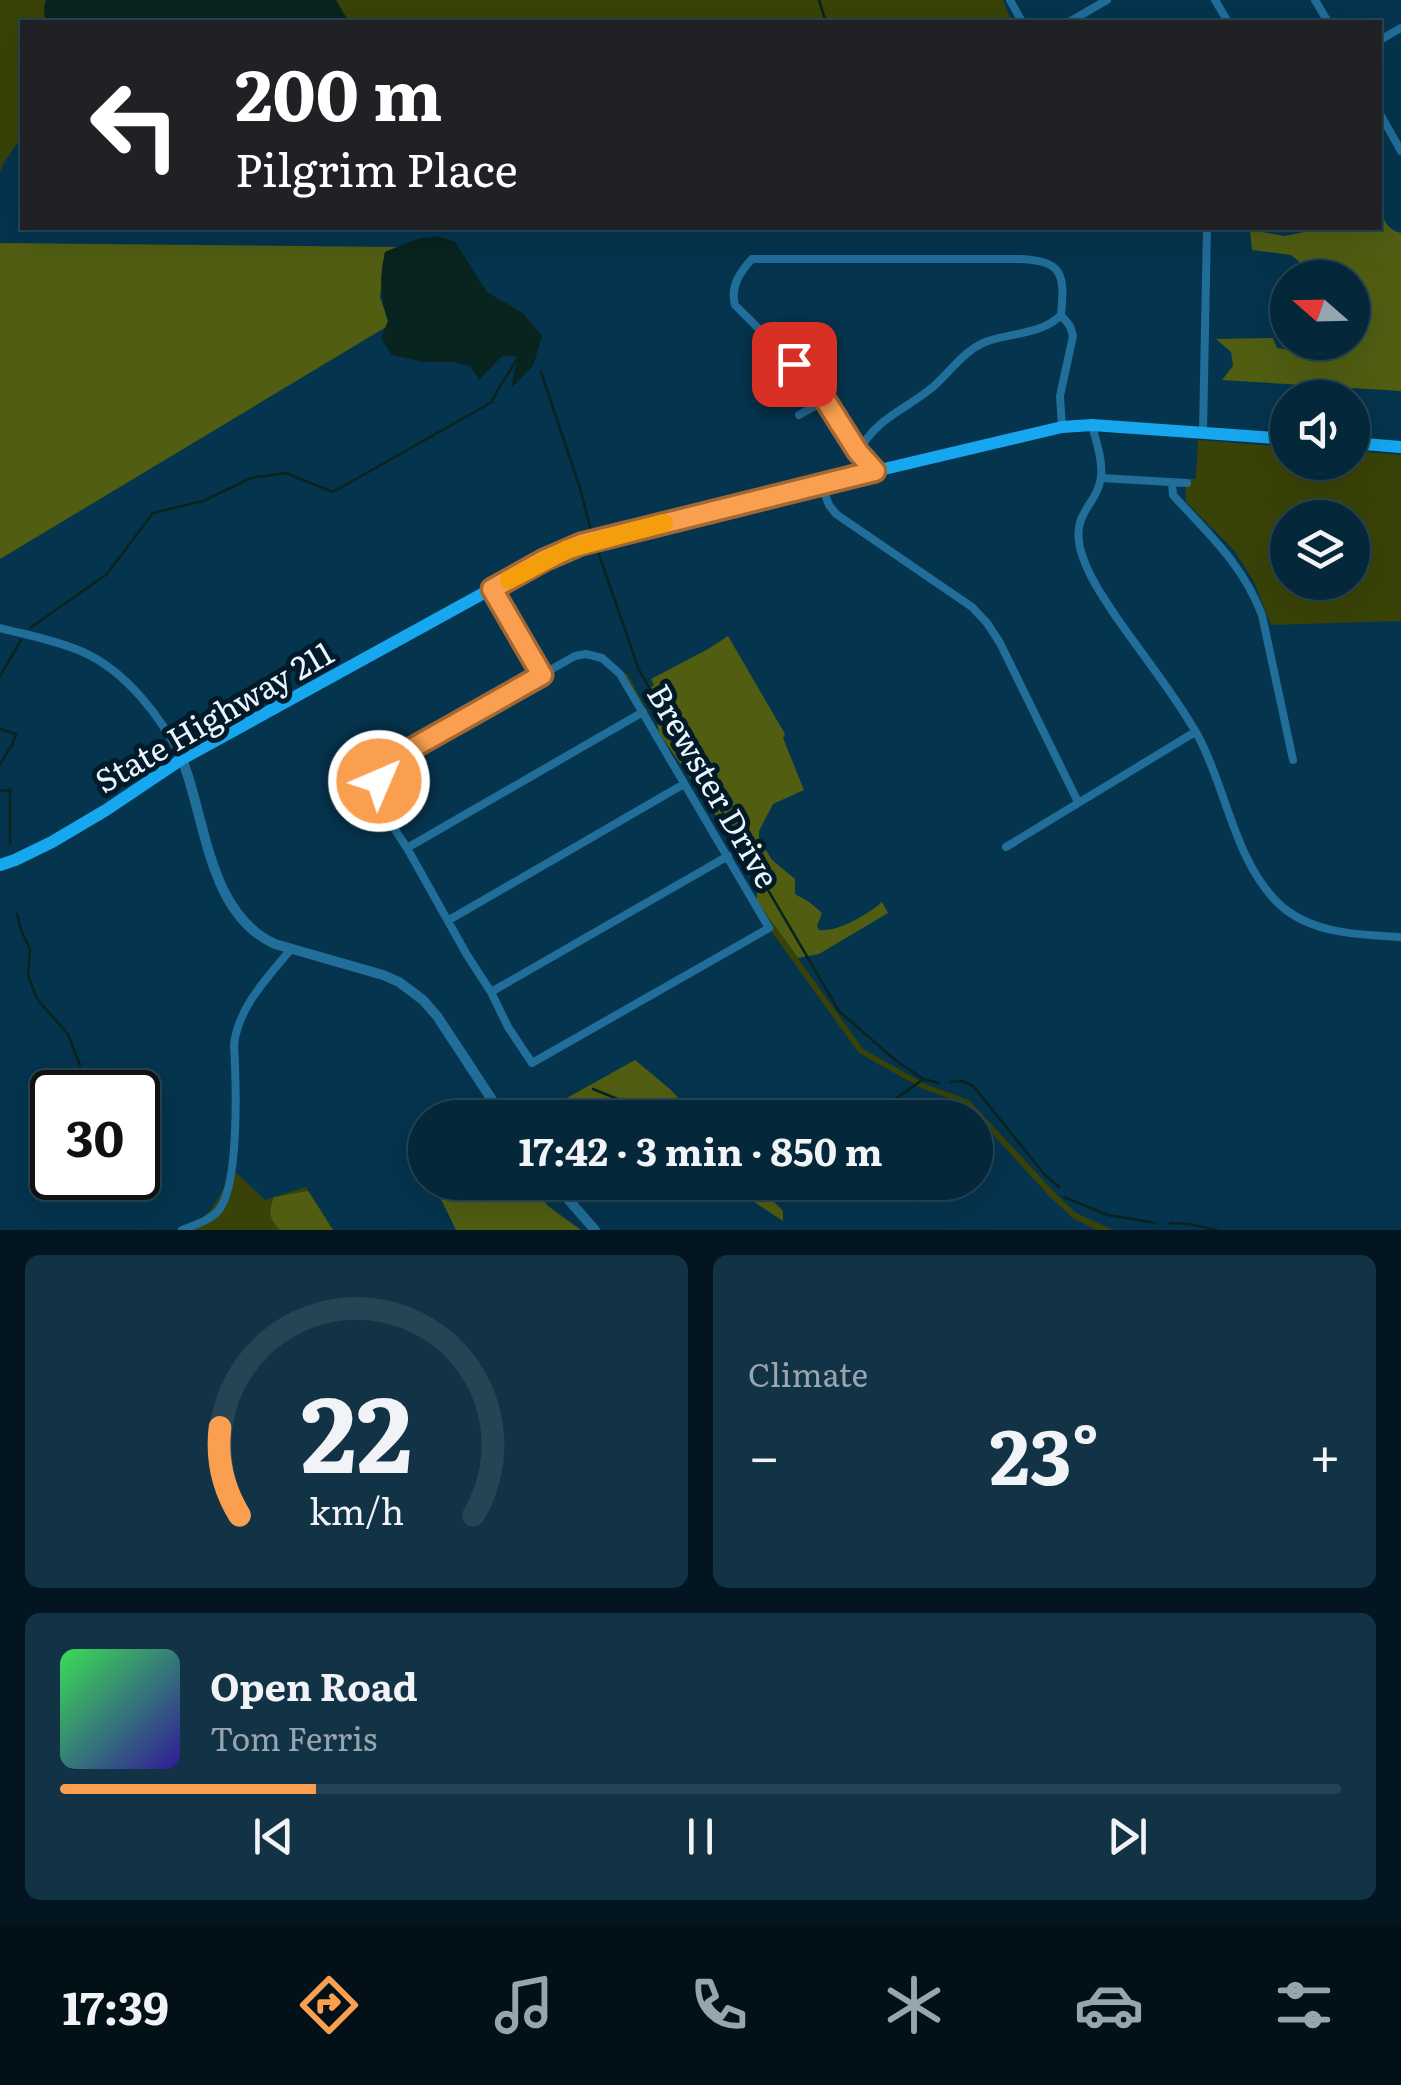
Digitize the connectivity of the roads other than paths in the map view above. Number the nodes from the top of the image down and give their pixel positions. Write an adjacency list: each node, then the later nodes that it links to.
1 (1107, 0): 2 (street)
2 (1073, 20)
3 (1382, 118): 4 (street)
4 (1401, 151)
5 (1207, 230): 11 (street)
6 (1061, 315): 7 (street); 10 (street); 15 (street)
7 (826, 400): 8 (street); 15 (street)
8 (798, 415)
9 (1092, 425): 10 (main road, State Highway 211); 11 (main road, State Highway 211); 17 (street)
10 (1062, 427): 16 (main road, State Highway 211)
11 (1203, 432): 12 (main road, State Highway 211)
12 (1270, 437)
13 (1370, 444): 14 (main road)
14 (1401, 446)
15 (858, 452): 16 (street)
16 (875, 471): 20 (main road, State Highway 211)
17 (1100, 478): 18 (street); 25 (street)
18 (1172, 483): 19 (street); 27 (street)
19 (1187, 483)
20 (821, 484): 21 (main road, State Highway 211); 29 (street)
21 (492, 589): 23 (street); 26 (main road, State Highway 211)
22 (0, 628): 26 (street)
23 (542, 675): 24 (street, Brewster Drive); 31 (street, Brewster Drive)
24 (643, 712): 28 (street, Brewster Drive); 31 (street)
25 (1196, 732): 29 (street); 35 (street)
26 (182, 759): 33 (main road, State Highway 211); 36 (street)
27 (1294, 760)
28 (684, 784): 32 (street, Brewster Drive); 34 (street)
29 (1078, 802): 30 (street)
30 (1006, 847)
31 (407, 848): 34 (street, Brewster Drive)
32 (728, 856): 37 (street); 37 (street, Brewster Drive)
33 (0, 865)
34 (449, 920): 37 (street, Brewster Drive)
35 (1401, 937)
36 (291, 949): 38 (street); 40 (street)
37 (491, 992)
38 (492, 1100)
39 (570, 1200): 41 (street)
40 (182, 1230)
41 (596, 1230)

